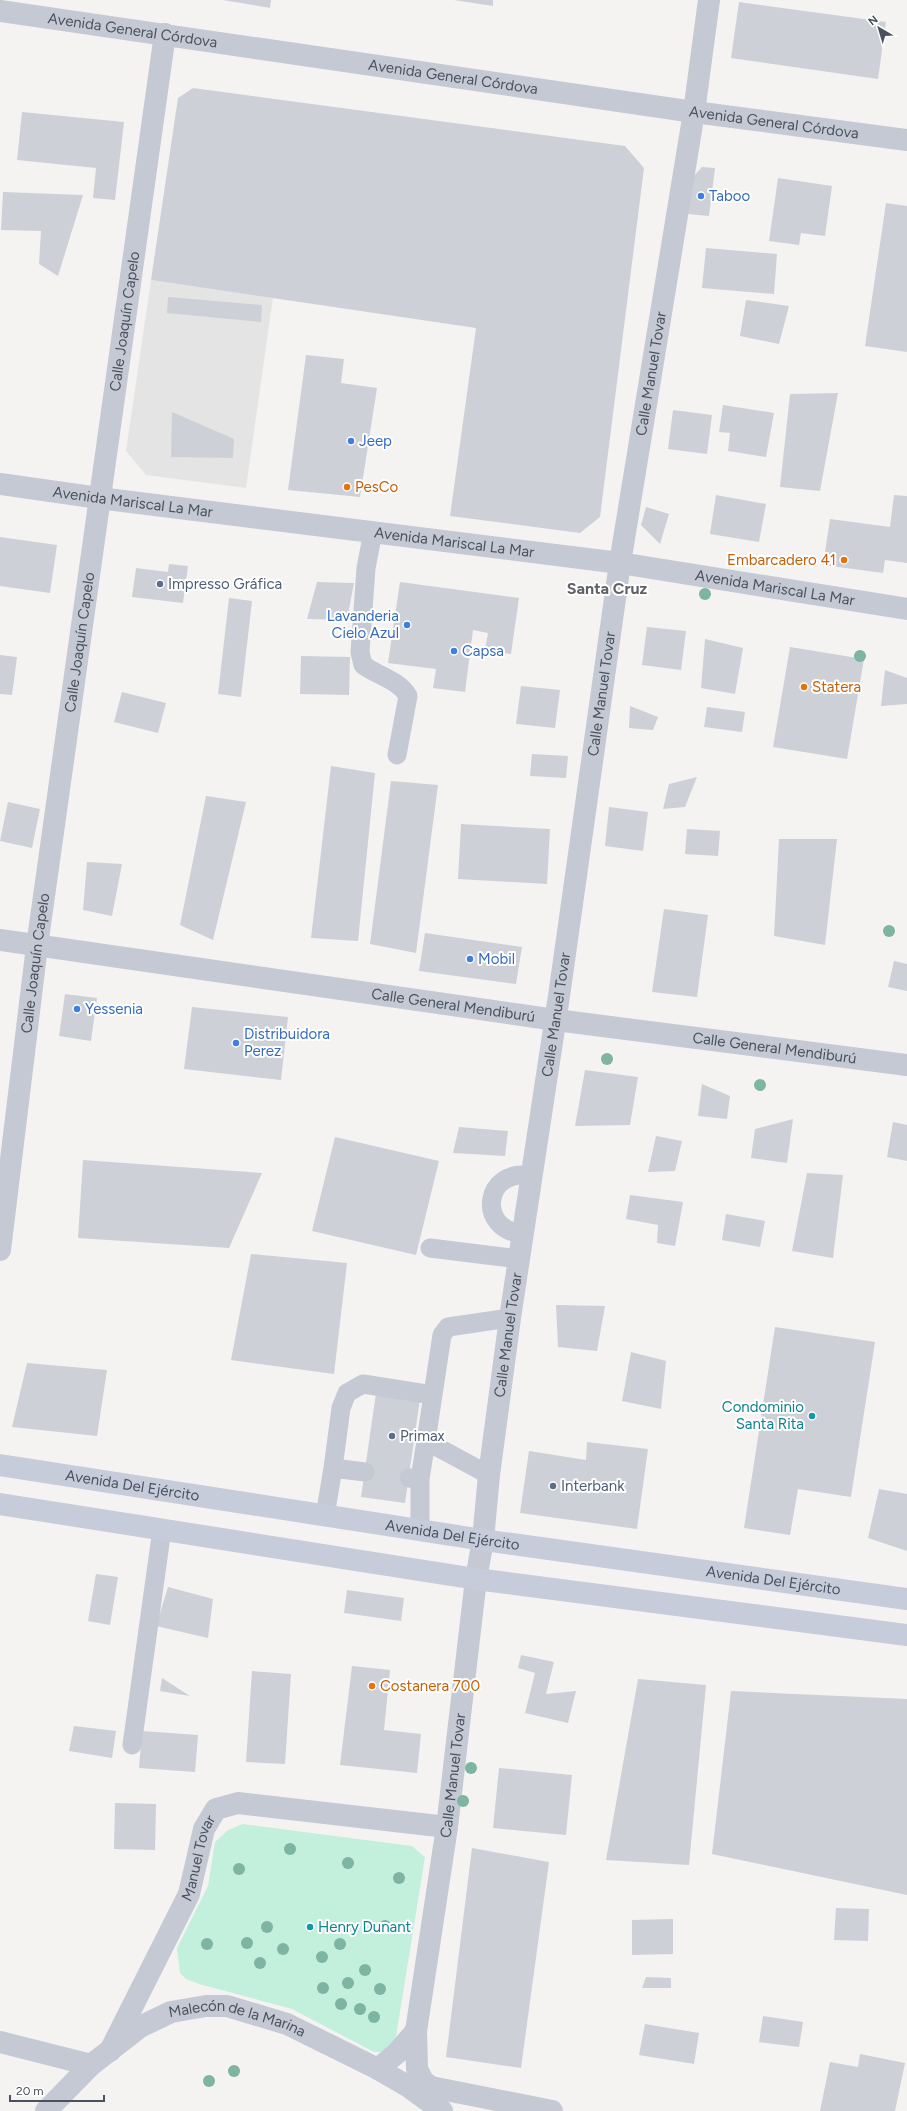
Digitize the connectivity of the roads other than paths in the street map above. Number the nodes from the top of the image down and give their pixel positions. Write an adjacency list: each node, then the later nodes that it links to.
1 (709, 0): 4 (street, Calle Manuel Tovar)
2 (0, 11): 3 (street, Avenida General Córdova)
3 (165, 34): 4 (street, Avenida General Córdova); 7 (street, Calle Joaquín Capelo)
4 (694, 112): 5 (street, Avenida General Córdova); 9 (street, Calle Manuel Tovar)
5 (907, 140)
6 (0, 484): 7 (street, Avenida Mariscal La Mar)
7 (99, 498): 8 (street, Avenida Mariscal La Mar); 13 (street, Calle Joaquín Capelo)
8 (373, 532): 9 (street, Avenida Mariscal La Mar); 11 (lane)
9 (620, 563): 10 (street, Avenida Mariscal La Mar); 14 (street, Calle Manuel Tovar)
10 (907, 609)
11 (397, 755)
12 (0, 940): 13 (street, Calle General Mendiburú)
13 (37, 946): 14 (street, Calle General Mendiburú); 19 (street, Calle Joaquín Capelo)
14 (556, 1020): 15 (street, Calle General Mendiburú); 16 (street, Calle Manuel Tovar)
15 (907, 1065)
16 (531, 1176): 17 (street, Calle Manuel Tovar); 17 (lane)
17 (523, 1234): 20 (street, Calle Manuel Tovar)
18 (430, 1248): 20 (lane)
19 (0, 1250)
20 (519, 1258): 21 (street, Calle Manuel Tovar)
21 (510, 1318): 22 (lane); 27 (street, Calle Manuel Tovar)
22 (433, 1396): 23 (lane); 25 (lane)
23 (426, 1441): 27 (lane); 31 (lane)
24 (0, 1465): 29 (main road, Avenida Del Ejército)
25 (334, 1468): 26 (lane); 29 (lane)
26 (365, 1472)
27 (489, 1475): 32 (street, Calle Manuel Tovar)
28 (0, 1504): 30 (main road)
29 (325, 1516): 31 (main road, Avenida Del Ejército)
30 (162, 1529): 33 (main road); 36 (lane)
31 (420, 1530): 32 (main road, Avenida Del Ejército)
32 (483, 1540): 33 (street, Calle Manuel Tovar); 34 (main road, Avenida Del Ejército)
33 (476, 1579): 35 (main road); 37 (street, Calle Manuel Tovar)
34 (907, 1599)
35 (907, 1635)
36 (132, 1745)
37 (447, 1827): 38 (street, Calle Manuel Tovar); 40 (street, Manuel Tovar)
38 (416, 2031): 42 (street); 45 (street, Calle Manuel Tovar)
39 (0, 2042): 41 (street)
40 (110, 2051): 41 (street, Malecón de la Marina); 42 (street, Malecón de la Marina)
41 (91, 2065): 43 (street, Malecón de la Marina)
42 (378, 2069): 44 (street, Malecón de la Marina)
43 (46, 2111)
44 (442, 2111)
45 (552, 2111)

